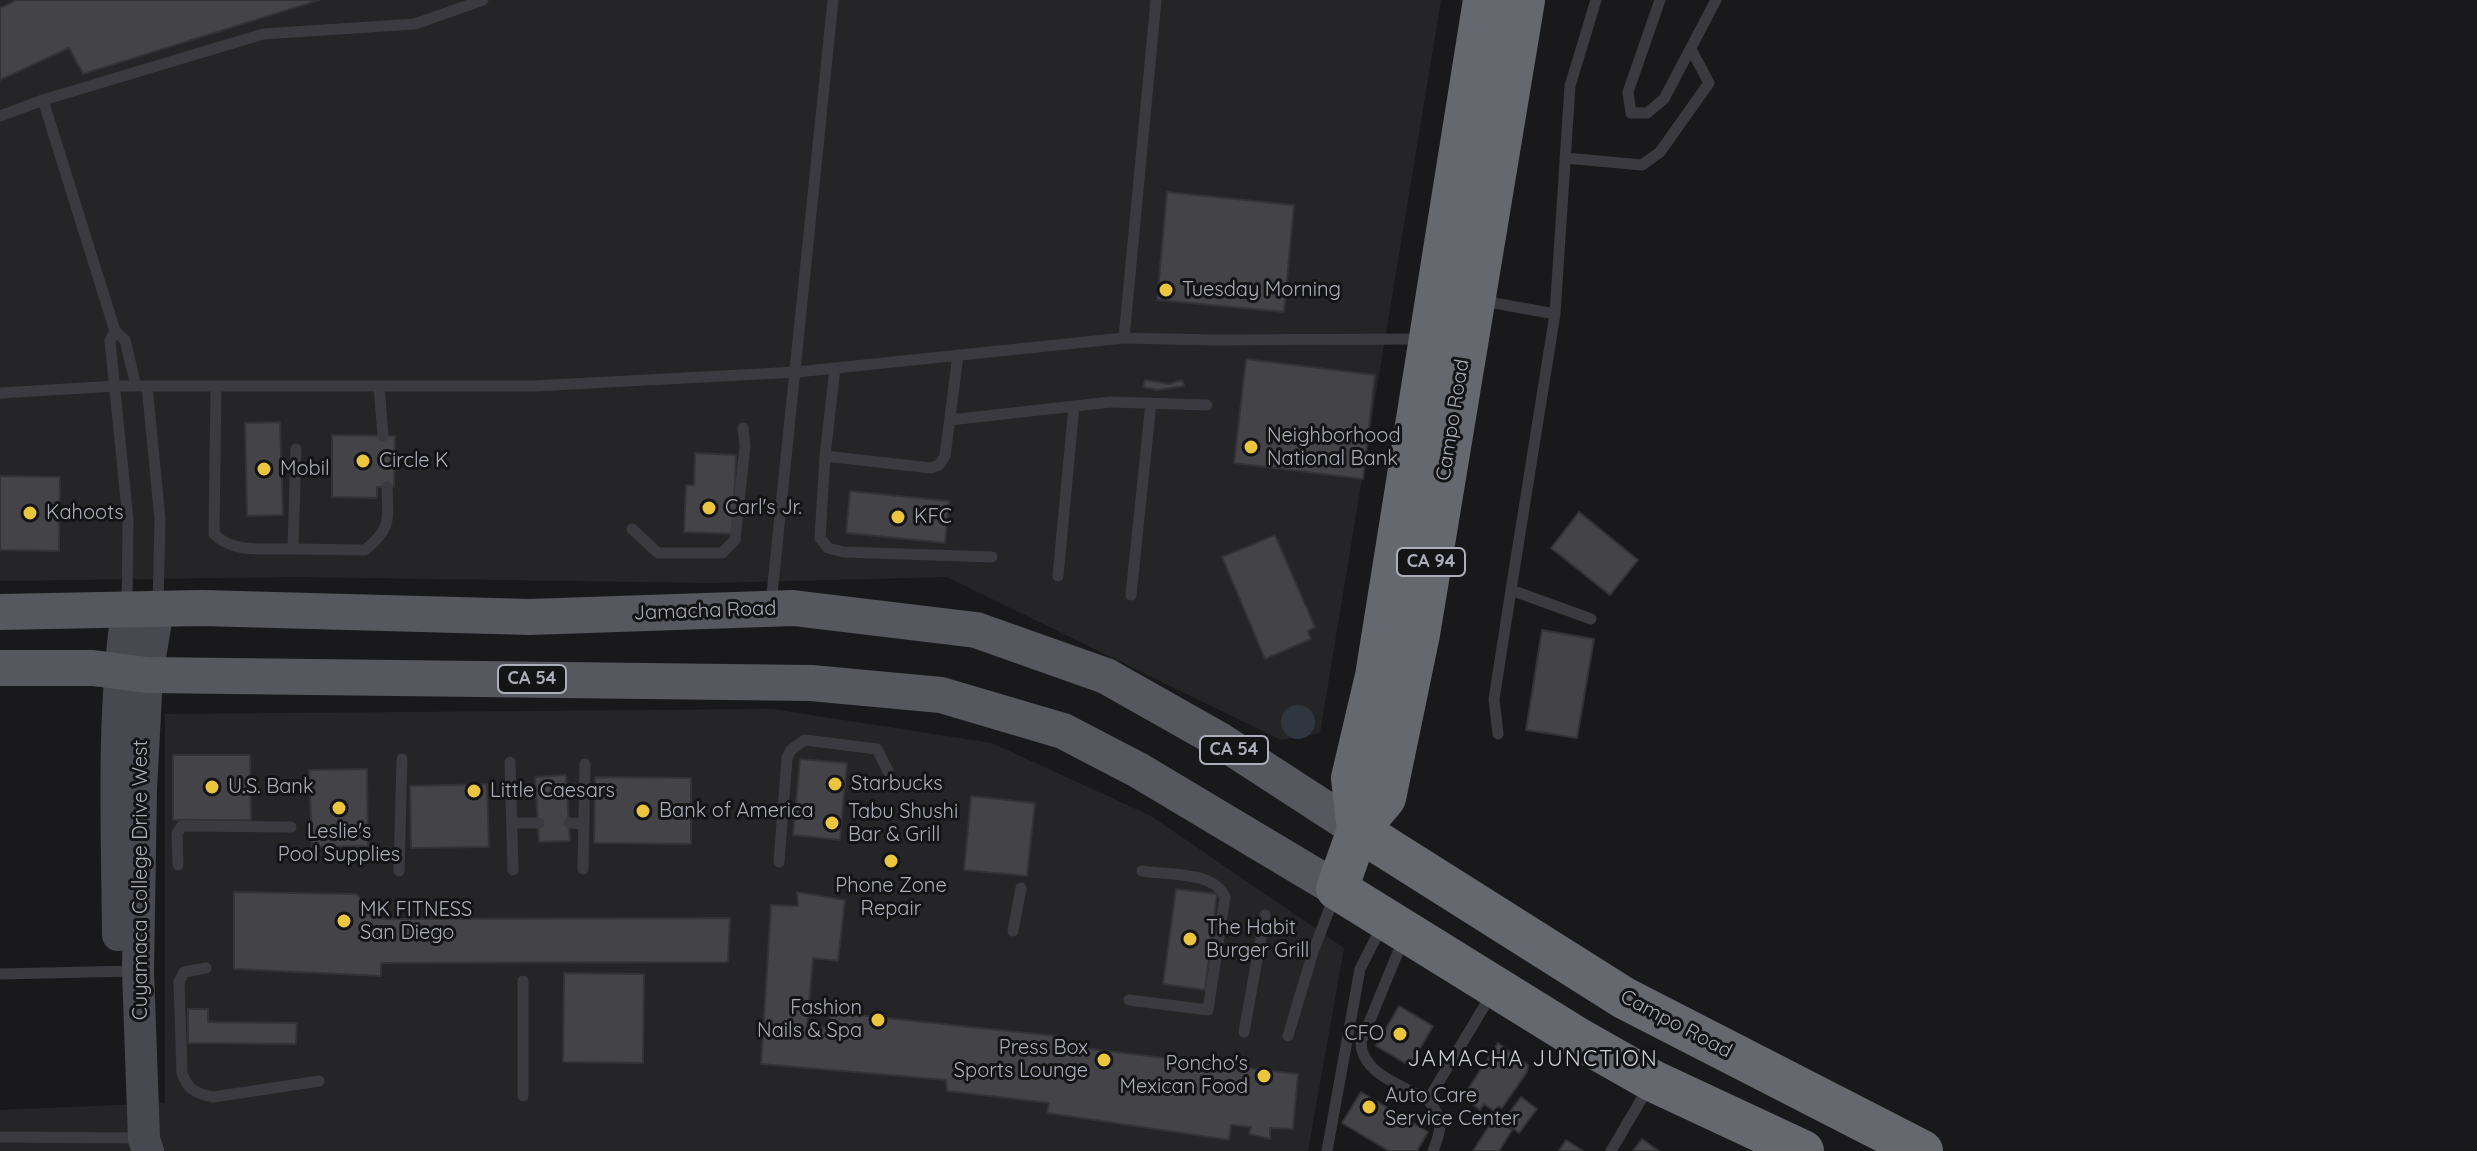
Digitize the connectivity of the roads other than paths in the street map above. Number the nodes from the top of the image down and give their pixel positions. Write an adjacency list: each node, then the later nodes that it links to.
1 (483, 0): 10 (lane)
2 (833, 0): 20 (lane)
3 (1156, 0): 16 (lane)
4 (1484, 0): 17 (highway, Campo Road / CA 94)
5 (1524, 0): 13 (highway, Campo Road / CA 94)
6 (1596, 0): 12 (lane)
7 (1660, 0): 9 (lane)
8 (1716, 0): 9 (lane)
9 (1691, 49): 12 (lane)
10 (43, 100): 11 (lane); 15 (lane)
11 (0, 116)
12 (1565, 158): 14 (lane)
13 (1474, 299): 14 (lane); 57 (highway, Campo Road / CA 94)
14 (1555, 314): 39 (lane)
15 (115, 331): 21 (lane); 22 (lane)
16 (1124, 338): 17 (lane); 18 (lane)
17 (1430, 338): 57 (highway, Campo Road / CA 94)
18 (958, 355): 19 (lane); 29 (lane)
19 (835, 368): 20 (lane); 33 (lane)
20 (797, 372): 24 (lane); 41 (lane)
21 (116, 386): 22 (lane); 25 (lane); 42 (lane)
22 (141, 386): 23 (lane); 42 (lane)
23 (216, 386): 24 (lane); 36 (lane)
24 (379, 386): 31 (lane)
25 (0, 393)
26 (1151, 403): 27 (lane); 28 (lane); 40 (lane)
27 (1207, 405)
28 (1074, 406): 29 (lane); 38 (lane)
29 (950, 420): 33 (lane)
30 (743, 428): 35 (lane)
31 (383, 436)
32 (296, 449): 36 (lane)
33 (825, 456): 37 (lane)
34 (387, 487): 36 (lane)
35 (632, 529)
36 (293, 549)
37 (992, 557)
38 (1058, 576)
39 (1511, 590): 44 (lane); 47 (lane)
40 (1131, 595)
41 (771, 609): 42 (main road, Jamacha Road / CA 54); 57 (main road, Jamacha Road / CA 54)
42 (142, 610): 43 (main road, Jamacha Road / CA 54); 46 (street, Cuyamaca College Drive West)
43 (0, 612)
44 (1591, 619)
45 (0, 668): 46 (main road, CA 54)
46 (133, 674): 65 (main road, CA 54); 70 (street, Cuyamaca College Drive West)
47 (1498, 734)
48 (402, 759): 62 (lane)
49 (510, 762): 52 (lane)
50 (585, 764): 55 (lane)
51 (888, 771): 58 (lane)
52 (512, 823): 53 (lane); 61 (lane)
53 (539, 823)
54 (569, 823): 55 (lane)
55 (584, 824): 60 (lane)
56 (291, 827): 59 (lane)
57 (1358, 830): 65 (highway, Campo Road / CA 94); 87 (highway, Campo Road)
58 (779, 862)
59 (178, 865)
60 (583, 869)
61 (513, 870)
62 (399, 871)
63 (1142, 871): 74 (lane)
64 (1021, 888): 68 (lane)
65 (1337, 889): 67 (highway); 76 (lane)
66 (1265, 915): 75 (lane)
67 (1396, 926): 73 (highway); 80 (lane); 83 (lane)
68 (1013, 931)
69 (206, 968): 77 (lane)
70 (128, 972): 71 (lane); 82 (street, Cuyamaca College Drive West)
71 (0, 974)
72 (523, 981): 79 (lane)
73 (1497, 986): 78 (highway); 80 (lane)
74 (1129, 1000)
75 (1244, 1032)
76 (1288, 1036)
77 (319, 1081)
78 (1653, 1081): 85 (lane); 86 (highway)
79 (523, 1096)
80 (1428, 1100): 84 (lane)
81 (0, 1137): 82 (lane)
82 (135, 1145)
83 (1327, 1151)
84 (1433, 1151)
85 (1611, 1151)
86 (1803, 1151)
87 (1922, 1151)

